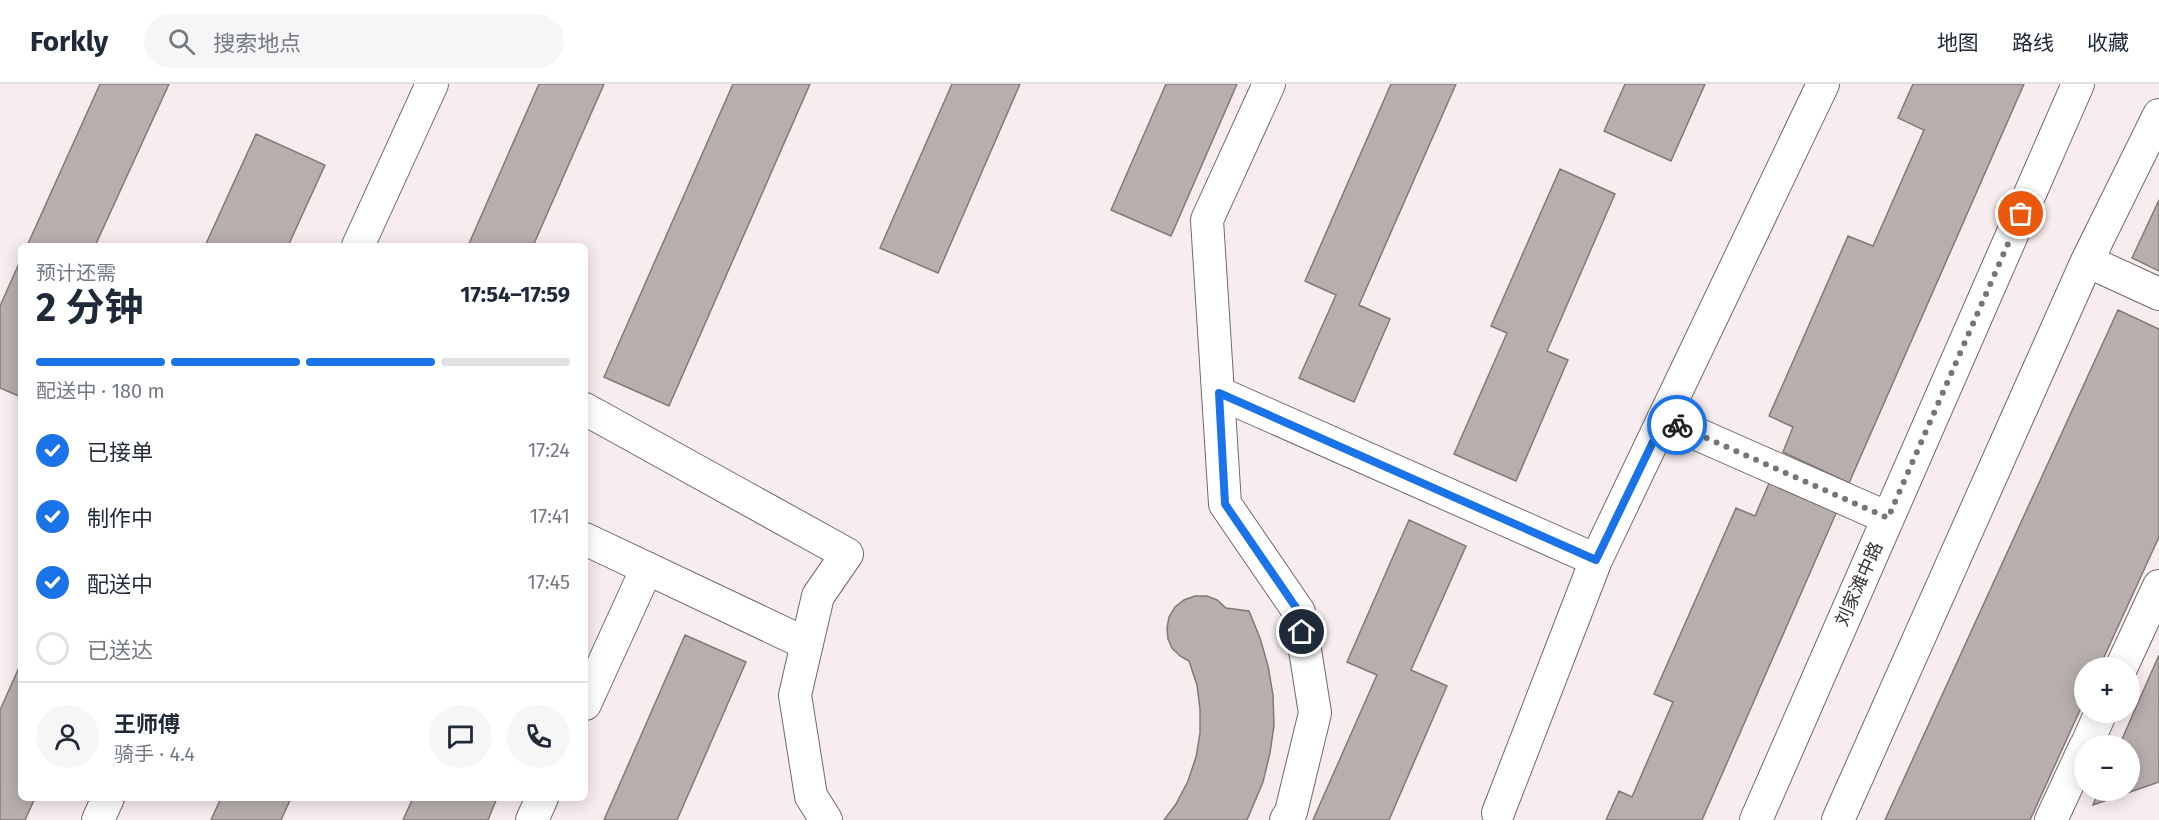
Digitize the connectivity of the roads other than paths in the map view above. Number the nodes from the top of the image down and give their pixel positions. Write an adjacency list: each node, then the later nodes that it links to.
1 (432, 84): 6 (street)
2 (1269, 84): 9 (street)
3 (1823, 84): 11 (street)
4 (2078, 84): 12 (street, 刘家滩中路)
5 (2159, 115): 7 (street)
6 (359, 243)
7 (2087, 261): 8 (street); 29 (street)
8 (2159, 294)
9 (1219, 393): 14 (street); 27 (street)
10 (588, 411): 17 (street)
11 (1664, 419): 12 (street); 14 (street)
12 (1888, 518): 28 (street, 刘家滩中路)
13 (588, 540): 15 (street)
14 (1596, 560): 23 (street)
15 (647, 568): 17 (street); 19 (street)
16 (2159, 586): 18 (street)
17 (807, 644): 26 (street)
18 (2126, 657)
19 (588, 697)
20 (2074, 770): 30 (street)
21 (107, 801): 24 (street)
22 (541, 801): 25 (street)
23 (1498, 813)
24 (98, 820)
25 (532, 820)
26 (826, 820)
27 (1286, 820)
28 (1756, 820)
29 (1838, 820)
30 (2051, 820)

